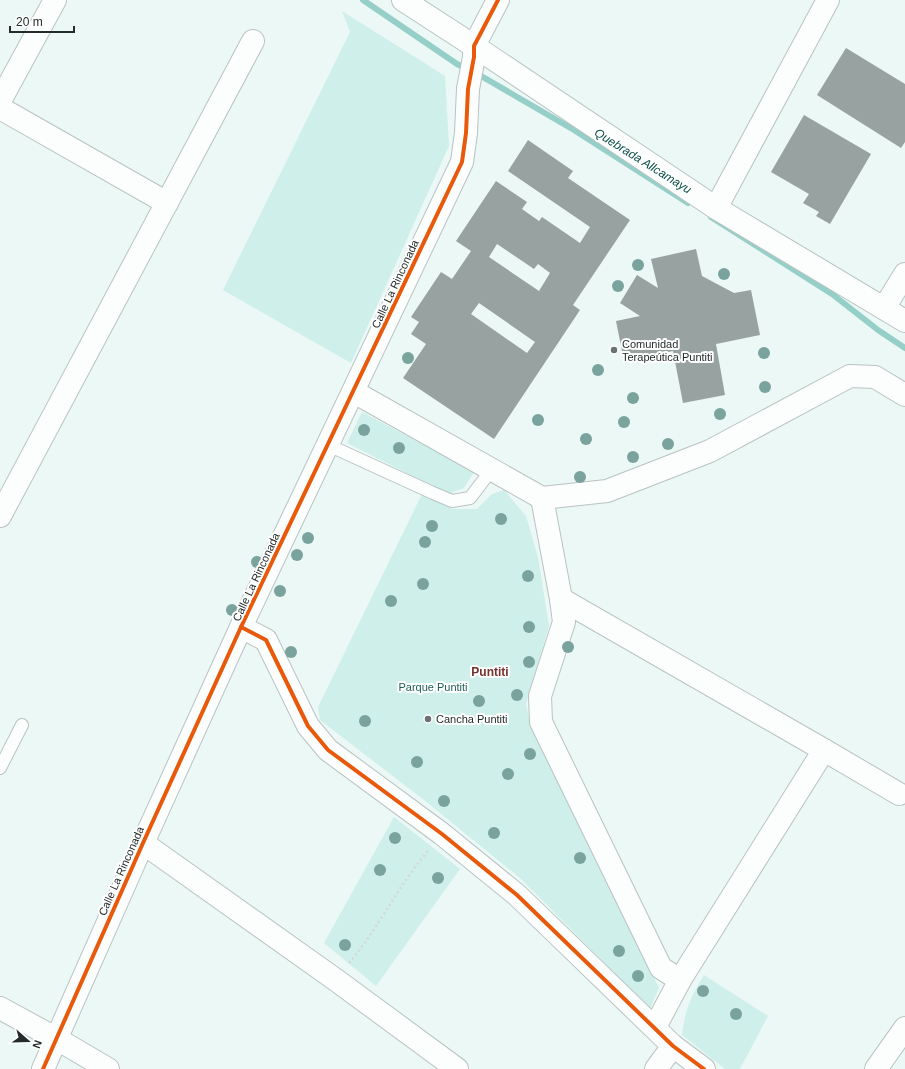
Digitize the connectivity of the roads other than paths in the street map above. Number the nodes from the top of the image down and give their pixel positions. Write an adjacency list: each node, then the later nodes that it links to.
1 (55, 0): 7 (street)
2 (403, 0): 6 (street)
3 (498, 0): 6 (street, Calle La Rinconada)
4 (828, 0): 10 (street)
5 (253, 41): 9 (street)
6 (474, 51): 10 (street); 14 (street, Calle La Rinconada)
7 (0, 101)
8 (0, 108): 9 (street)
9 (167, 203): 19 (street)
10 (716, 208): 12 (street)
11 (905, 274): 12 (street)
12 (884, 308): 13 (street)
13 (905, 321)
14 (354, 392): 16 (street, Calle La Rinconada); 17 (street)
15 (905, 395): 18 (street)
16 (328, 445): 17 (lane); 21 (street, Calle La Rinconada)
17 (492, 469): 18 (street)
18 (542, 498): 20 (street)
19 (0, 516)
20 (561, 599): 23 (street); 27 (street)
21 (242, 627): 26 (street, Calle La Rinconada); 29 (street)
22 (22, 725): 24 (lane)
23 (824, 750): 25 (street); 27 (street)
24 (0, 768)
25 (898, 794)
26 (143, 843): 31 (street, Calle La Rinconada); 35 (street)
27 (680, 980): 29 (street)
28 (0, 1008): 31 (street)
29 (655, 1027): 32 (street)
30 (905, 1028): 38 (street)
31 (57, 1039): 33 (street, Calle La Rinconada); 34 (street)
32 (674, 1046): 36 (street); 37 (street)
33 (43, 1069)
34 (108, 1069)
35 (457, 1069)
36 (656, 1069)
37 (704, 1069)
38 (876, 1069)

